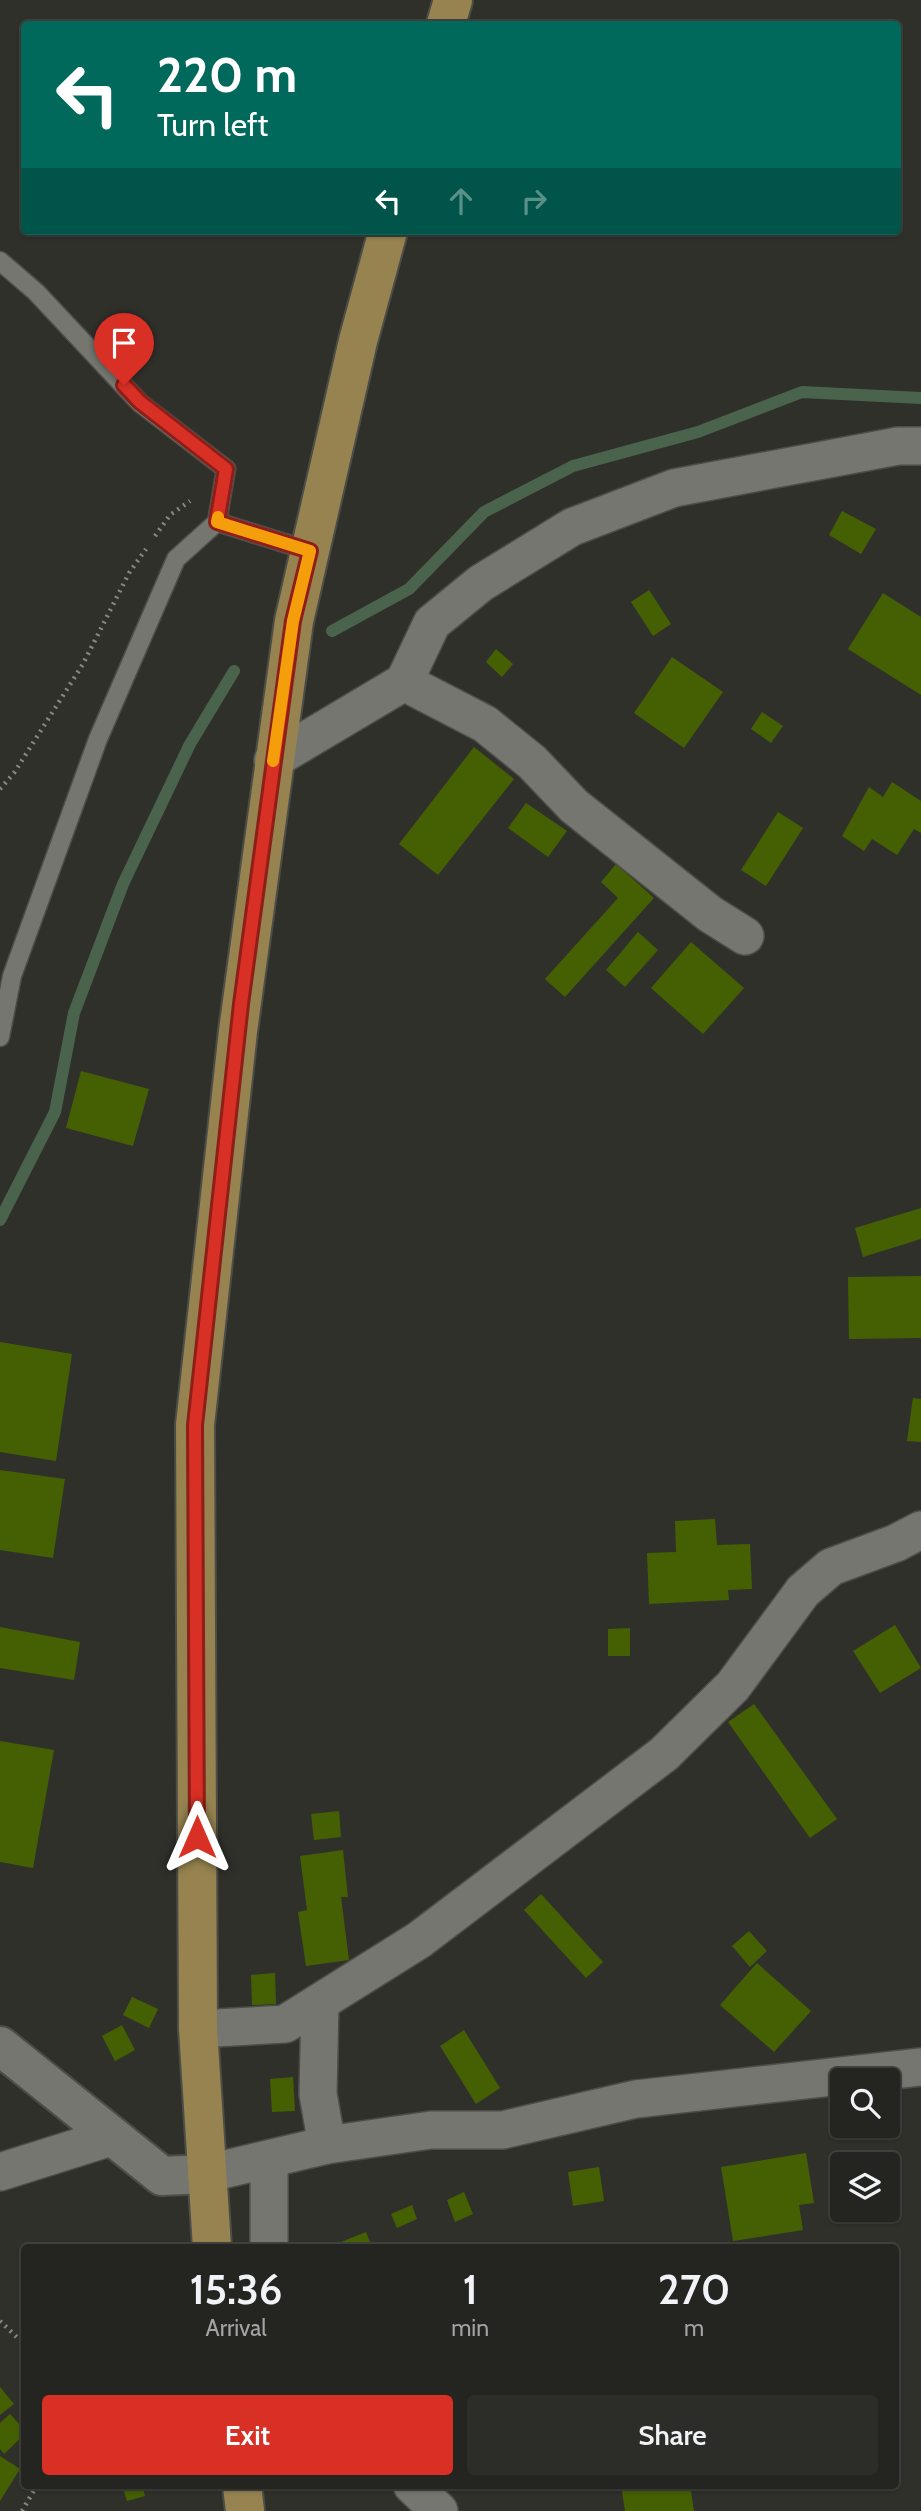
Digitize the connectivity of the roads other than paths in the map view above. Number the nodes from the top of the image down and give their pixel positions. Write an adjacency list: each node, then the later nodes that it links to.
1 (387, 235): 5 (main road)
2 (0, 261): 4 (lane)
3 (921, 446): 6 (street)
4 (217, 522): 5 (lane); 9 (lane)
5 (310, 551): 7 (main road)
6 (404, 682): 7 (street); 8 (street)
7 (273, 760): 12 (main road)
8 (745, 936)
9 (0, 1037)
10 (921, 1530): 11 (street)
11 (320, 2003): 12 (street); 16 (street)
12 (198, 2029): 19 (main road)
13 (0, 2046): 15 (street)
14 (921, 2067): 16 (street)
15 (111, 2137): 18 (street); 19 (street)
16 (327, 2145): 17 (street)
17 (269, 2159): 19 (street); 21 (street)
18 (0, 2172)
19 (205, 2174): 20 (main road)
20 (212, 2244)
21 (269, 2244)
22 (242, 2489): 24 (main road)
23 (416, 2489): 25 (street)
24 (245, 2511)
25 (439, 2511)

